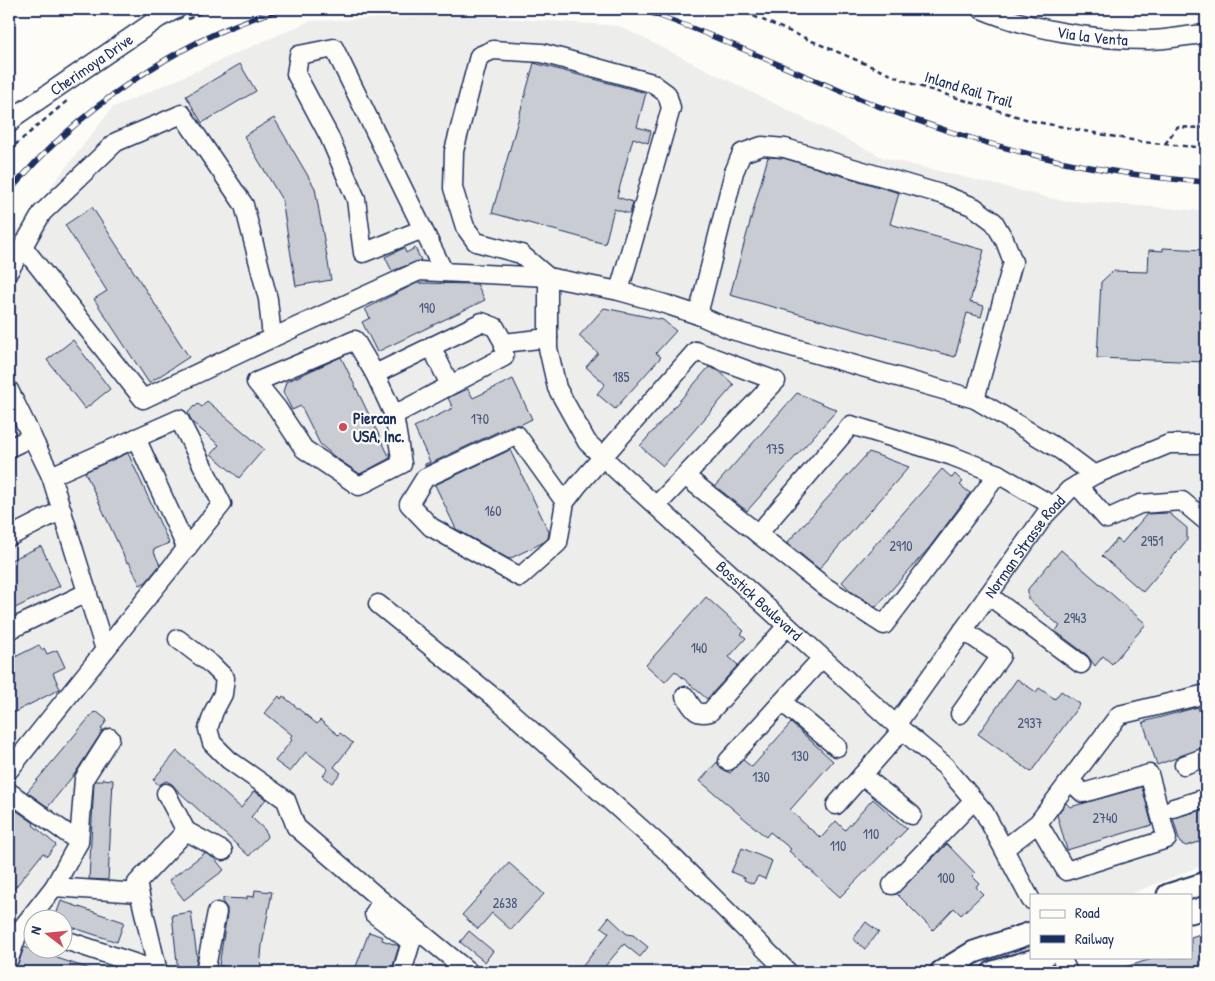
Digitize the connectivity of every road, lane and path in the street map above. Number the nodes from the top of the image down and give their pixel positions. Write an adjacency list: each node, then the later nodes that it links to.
1 (177, 9): 5 (street, Cherimoya Drive)
2 (737, 9): 7 (path, Inland Rail Trail)
3 (982, 9): 4 (street, Via la Venta)
4 (1206, 34)
5 (12, 113)
6 (1206, 128): 7 (path)
7 (1165, 144): 8 (path, Inland Rail Trail)
8 (1206, 148)
9 (423, 229): 9 (street); 12 (street)
10 (23, 247): 11 (street); 16 (street); 16 (street)
11 (9, 271)
12 (444, 272): 13 (street); 16 (street)
13 (548, 277): 14 (street); 14 (street); 17 (street, Bosstick Boulevard)
14 (619, 291): 15 (street)
15 (698, 315): 23 (street); 23 (street)
16 (272, 338)
17 (548, 338): 18 (street); 29 (street, Bosstick Boulevard)
18 (504, 344): 19 (street); 21 (street)
19 (431, 346): 20 (street); 21 (street)
20 (375, 374): 24 (street); 24 (street)
21 (450, 385): 24 (street)
22 (9, 390): 25 (street)
23 (974, 399): 31 (street)
24 (394, 415)
25 (32, 437): 28 (street); 32 (street)
26 (136, 438): 32 (street); 42 (street); 42 (street)
27 (1206, 444): 31 (street, Norman Strasse Road)
28 (9, 448)
29 (602, 457): 33 (street); 35 (street); 36 (street, Bosstick Boulevard)
30 (998, 474): 37 (street); 40 (street); 40 (street)
31 (1094, 475): 34 (street, Norman Strasse Road)
32 (51, 476): 38 (street)
33 (684, 476): 36 (street); 40 (street)
34 (1078, 486): 37 (street, Norman Strasse Road); 39 (street)
35 (566, 502): 35 (street)
36 (656, 506): 46 (street, Bosstick Boulevard)
37 (1053, 506): 44 (street, Norman Strasse Road)
38 (62, 510): 41 (street); 43 (street)
39 (1206, 521)
40 (758, 534)
41 (9, 537)
42 (186, 549): 50 (street)
43 (88, 592): 47 (street); 50 (street)
44 (988, 595): 48 (street, Norman Strasse Road); 52 (street)
45 (378, 604): 98 (street)
46 (787, 626): 51 (street, Bosstick Boulevard); 54 (street)
47 (9, 630)
48 (962, 630): 56 (street); 57 (street, Norman Strasse Road)
49 (178, 639): 84 (street)
50 (106, 650): 63 (street)
51 (822, 658): 55 (street); 57 (street, Bosstick Boulevard)
52 (1081, 664)
53 (1206, 694): 65 (street)
54 (685, 696)
55 (782, 702): 59 (street); 61 (street)
56 (960, 714)
57 (899, 727): 64 (street, Norman Strasse Road); 69 (street, Bosstick Boulevard)
58 (110, 738): 75 (street)
59 (837, 747)
60 (1206, 758): 62 (street)
61 (728, 761)
62 (1184, 764)
63 (9, 770)
64 (862, 775): 70 (street, Norman Strasse Road); 72 (street)
65 (1070, 781): 73 (street); 73 (street)
66 (9, 792): 75 (street)
67 (166, 793): 74 (street)
68 (1206, 798): 71 (street)
69 (974, 800): 76 (street, Bosstick Boulevard); 79 (street)
70 (836, 805)
71 (1173, 808)
72 (912, 815)
73 (1038, 822): 76 (street)
74 (186, 831): 77 (street); 81 (street)
75 (79, 842): 80 (street)
76 (1004, 849): 83 (street, Bosstick Boulevard)
77 (223, 851)
78 (1206, 883): 82 (main road)
79 (892, 885)
80 (54, 887): 81 (street); 88 (street)
81 (139, 893): 94 (street)
82 (1171, 894)
83 (1030, 898)
84 (382, 901): 96 (street); 97 (street)
85 (1206, 907): 87 (main road)
86 (216, 912): 95 (street)
87 (1192, 912)
88 (21, 929): 93 (street)
89 (1030, 933): 99 (main road)
90 (72, 942): 94 (street)
91 (1041, 958): 100 (main road)
92 (1061, 958): 101 (street)
93 (9, 959)
94 (158, 972)
95 (205, 972)
96 (402, 972)
97 (469, 972)
98 (788, 972)
99 (942, 972)
100 (993, 972)
101 (1068, 972)

